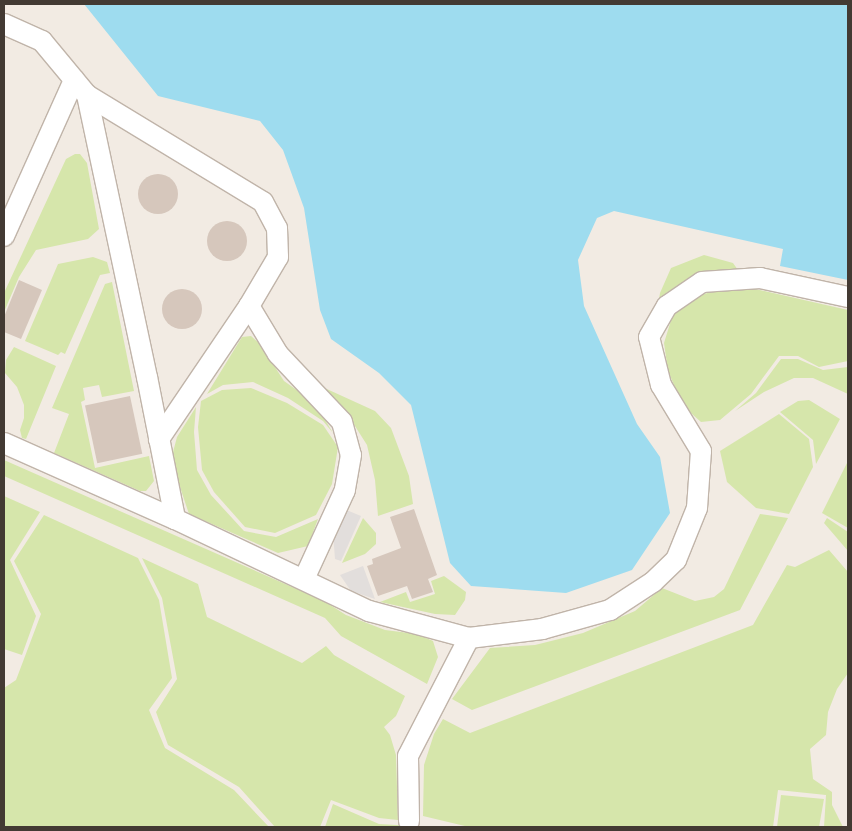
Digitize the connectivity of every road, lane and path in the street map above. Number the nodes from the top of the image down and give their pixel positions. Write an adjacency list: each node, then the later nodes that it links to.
1 (4, 24): 2 (street)
2 (81, 87): 3 (street); 5 (street); 6 (street)
3 (4, 236)
4 (848, 297): 10 (street)
5 (250, 306): 6 (street); 9 (street)
6 (159, 439): 8 (street)
7 (4, 443): 8 (street)
8 (174, 519): 9 (street)
9 (304, 579): 10 (street)
10 (469, 638): 11 (street)
11 (409, 821)

